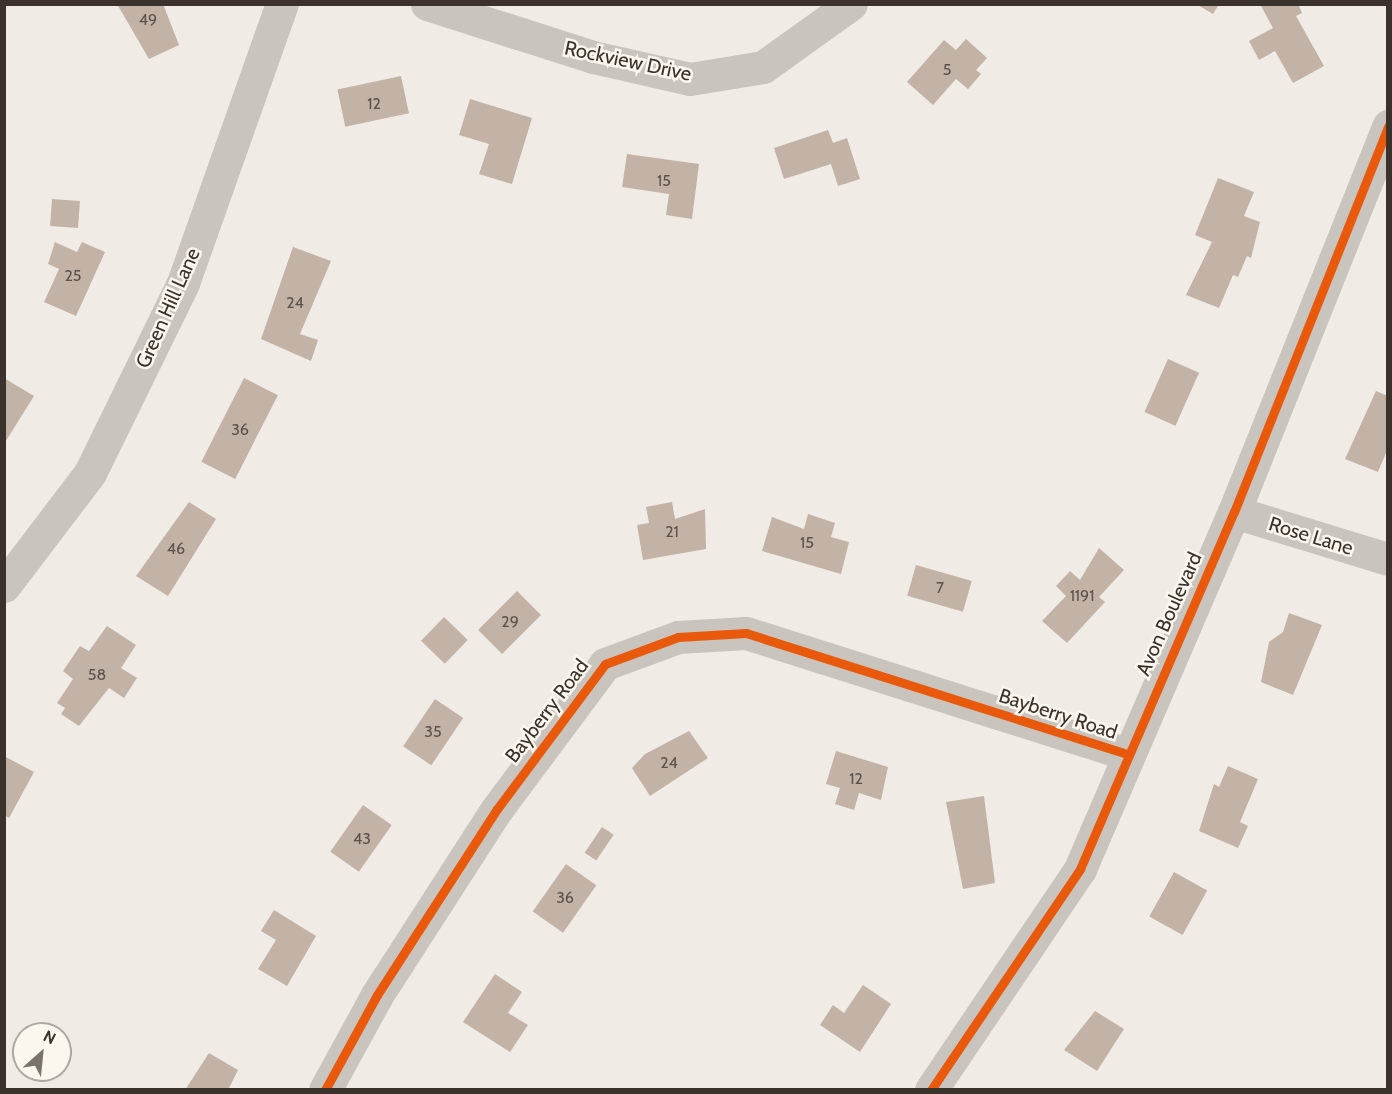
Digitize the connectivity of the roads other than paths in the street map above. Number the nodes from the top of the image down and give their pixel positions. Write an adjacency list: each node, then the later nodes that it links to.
1 (282, 4): 7 (street, Green Hill Lane)
2 (427, 4): 3 (street, Rockview Drive)
3 (851, 4)
4 (1388, 126): 5 (street, Avon Boulevard)
5 (1234, 512): 6 (street, Rose Lane); 8 (street, Avon Boulevard)
6 (1388, 559)
7 (4, 586)
8 (1127, 754): 9 (street, Bayberry Road); 10 (street, Avon Boulevard)
9 (325, 1089)
10 (931, 1089)

